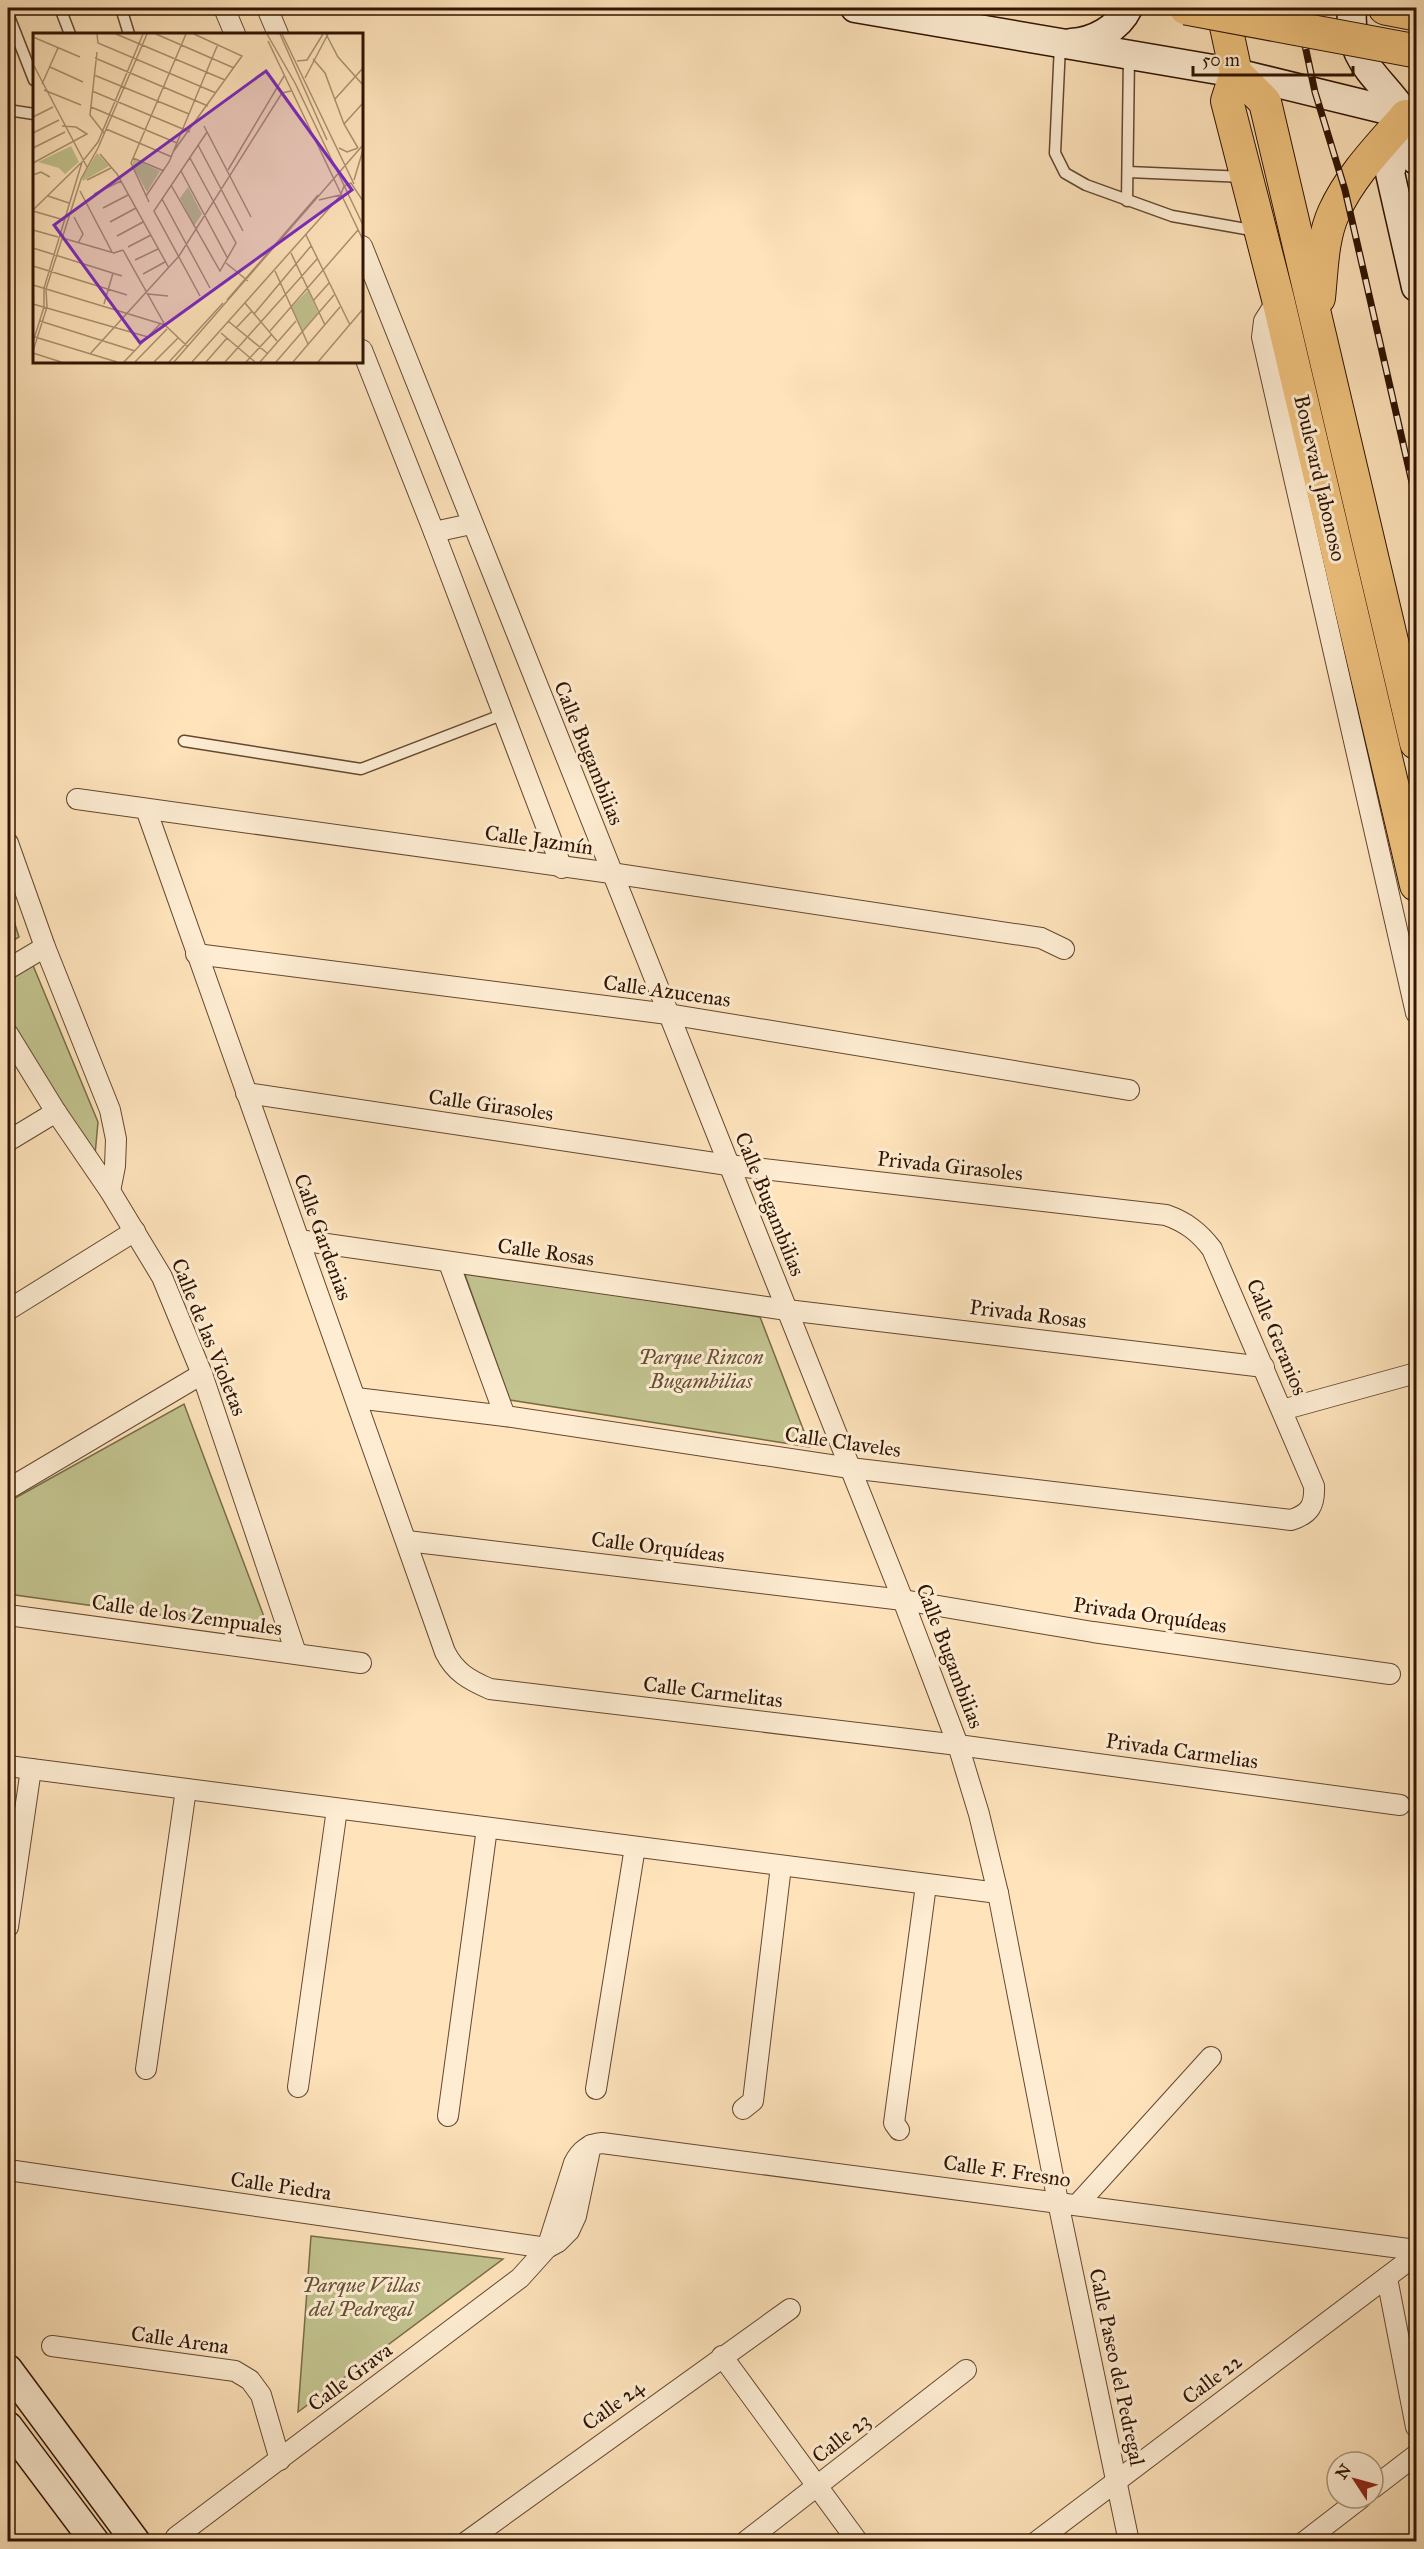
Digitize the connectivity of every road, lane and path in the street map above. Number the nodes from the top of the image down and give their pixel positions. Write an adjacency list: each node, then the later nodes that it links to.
1 (60, 8): 13 (lane)
2 (121, 8): 14 (lane)
3 (224, 8): 15 (street)
4 (267, 8): 16 (street)
5 (855, 8): 17 (street)
6 (1128, 8): 17 (street)
7 (1186, 8): 18 (highway, bridge)
8 (1222, 8): 20 (main road, Boulevard Jabonoso)
9 (1352, 8): 24 (street)
10 (1385, 8): 12 (highway)
11 (8, 14): 21 (lane)
12 (1416, 14)
13 (70, 33)
14 (129, 33)
15 (235, 33)
16 (278, 33)
17 (1060, 43): 19 (street); 28 (lane)
18 (1416, 51)
19 (1129, 56): 20 (street); 26 (lane)
20 (1236, 73): 24 (street); 27 (main road, Boulevard Jabonoso); 33 (main road, Boulevard Jabonoso)
21 (33, 77)
22 (8, 110): 23 (lane)
23 (33, 114)
24 (1411, 117): 25 (street); 31 (street); 33 (main road)
25 (1416, 160)
26 (1128, 172): 27 (lane); 28 (lane)
27 (1247, 177): 29 (main road, Boulevard Jabonoso)
28 (1127, 201): 29 (lane)
29 (1261, 231): 32 (main road, Boulevard Jabonoso)
30 (363, 249): 35 (street, Calle Bugambilias)
31 (1416, 287)
32 (1278, 300): 45 (main road, Boulevard Jabonoso); 47 (street)
33 (1317, 320): 39 (main road, Boulevard Jabonoso)
34 (363, 353): 36 (street)
35 (471, 524): 36 (street); 44 (street, Calle Bugambilias)
36 (434, 532): 37 (street)
37 (504, 714): 38 (lane); 43 (street)
38 (184, 741)
39 (1416, 743)
40 (77, 799): 41 (street, Calle Jazmín)
41 (146, 809): 43 (street, Calle Jazmín); 49 (street, Calle Gardenias)
42 (8, 843): 46 (street)
43 (562, 868): 44 (street, Calle Jazmín)
44 (611, 873): 48 (street, Calle Jazmín); 52 (street, Calle Bugambilias)
45 (1416, 885)
46 (45, 947): 50 (street); 59 (street)
47 (1409, 948): 51 (street)
48 (1064, 949)
49 (196, 954): 52 (street, Calle Azucenas); 55 (street, Calle Gardenias)
50 (8, 969)
51 (1416, 1013)
52 (668, 1014): 54 (street, Calle Azucenas); 58 (street, Calle Bugambilias)
53 (8, 1034): 56 (street, Calle de las Violetas)
54 (1129, 1090)
55 (246, 1093): 58 (street, Calle Girasoles); 62 (street, Calle Gardenias)
56 (56, 1112): 57 (street); 59 (street, Calle de las Violetas)
57 (8, 1141)
58 (728, 1165): 60 (street, Privada Girasoles); 65 (street, Calle Bugambilias)
59 (110, 1191): 61 (street, Calle de las Violetas)
60 (1166, 1215): 66 (street, Calle Geranios)
61 (135, 1231): 64 (street); 68 (street, Calle de las Violetas)
62 (299, 1240): 63 (street, Calle Rosas); 69 (street, Calle Gardenias)
63 (449, 1263): 65 (street, Calle Rosas); 71 (street)
64 (8, 1310)
65 (787, 1310): 66 (street, Privada Rosas); 72 (street, Calle Bugambilias)
66 (1264, 1366): 70 (street, Calle Geranios)
67 (1416, 1373): 70 (street)
68 (202, 1374): 73 (street); 78 (street, Calle de las Violetas)
69 (356, 1398): 71 (street, Calle Claveles); 75 (street, Calle Gardenias)
70 (1282, 1410): 74 (street, Calle Geranios)
71 (505, 1416): 72 (street, Calle Claveles)
72 (850, 1468): 74 (street, Calle Claveles); 76 (street, Calle Bugambilias)
73 (8, 1489)
74 (1315, 1500)
75 (407, 1541): 76 (street, Calle Orquídeas); 81 (street, Calle Gardenias)
76 (903, 1600): 80 (street, Privada Orquídeas); 82 (street, Calle Bugambilias)
77 (8, 1615): 78 (street, Calle de los Zempuales)
78 (296, 1653): 79 (street, Calle de los Zempuales)
79 (361, 1663)
80 (1390, 1674)
81 (464, 1677): 82 (street, Calle Carmelitas)
82 (958, 1745): 86 (street, Privada Carmelias); 92 (street, Calle Bugambilias)
83 (8, 1766): 84 (street)
84 (31, 1769): 85 (street); 93 (street)
85 (186, 1789): 87 (street); 95 (street)
86 (1400, 1805)
87 (337, 1809): 88 (street); 96 (street)
88 (487, 1828): 89 (street); 99 (street)
89 (635, 1847): 90 (street); 97 (street)
90 (781, 1866): 91 (street); 98 (street)
91 (926, 1885): 92 (street); 100 (street)
92 (998, 1893): 103 (street, Calle Bugambilias)
93 (8, 1927)
94 (1210, 2057): 104 (street)
95 (146, 2069)
96 (298, 2087)
97 (596, 2089)
98 (743, 2109)
99 (448, 2116)
100 (898, 2130)
101 (591, 2145): 103 (street, Calle F. Fresno); 105 (street, Calle Grava)
102 (8, 2170): 105 (street, Calle Piedra)
103 (1058, 2202): 104 (street, Calle F. Fresno); 120 (street, Calle Paseo del Pedregal)
104 (1077, 2205): 106 (street, Calle F. Fresno)
105 (547, 2248): 118 (street, Calle Grava)
106 (1416, 2250)
107 (1416, 2255): 108 (street, Calle 22)
108 (1387, 2278): 115 (street); 120 (street, Calle 22)
109 (790, 2308): 111 (street, Calle 24)
110 (52, 2346): 118 (street, Calle Arena)
111 (722, 2356): 121 (street); 126 (street, Calle 24)
112 (8, 2369): 114 (street)
113 (966, 2370): 121 (street, Calle 23)
114 (46, 2417): 116 (street); 125 (street)
115 (1416, 2427)
116 (11, 2437): 124 (street)
117 (1416, 2455): 119 (street)
118 (280, 2460): 123 (street, Calle Grava)
119 (1385, 2479)
120 (1116, 2481): 129 (street, Calle 22); 130 (street, Calle Paseo del Pedregal)
121 (816, 2488): 127 (street, Calle 23); 128 (street)
122 (1344, 2510): 131 (street)
123 (176, 2537)
124 (95, 2541)
125 (136, 2541)
126 (466, 2541)
127 (745, 2541)
128 (858, 2541)
129 (1036, 2541)
130 (1129, 2541)
131 (1304, 2541)

